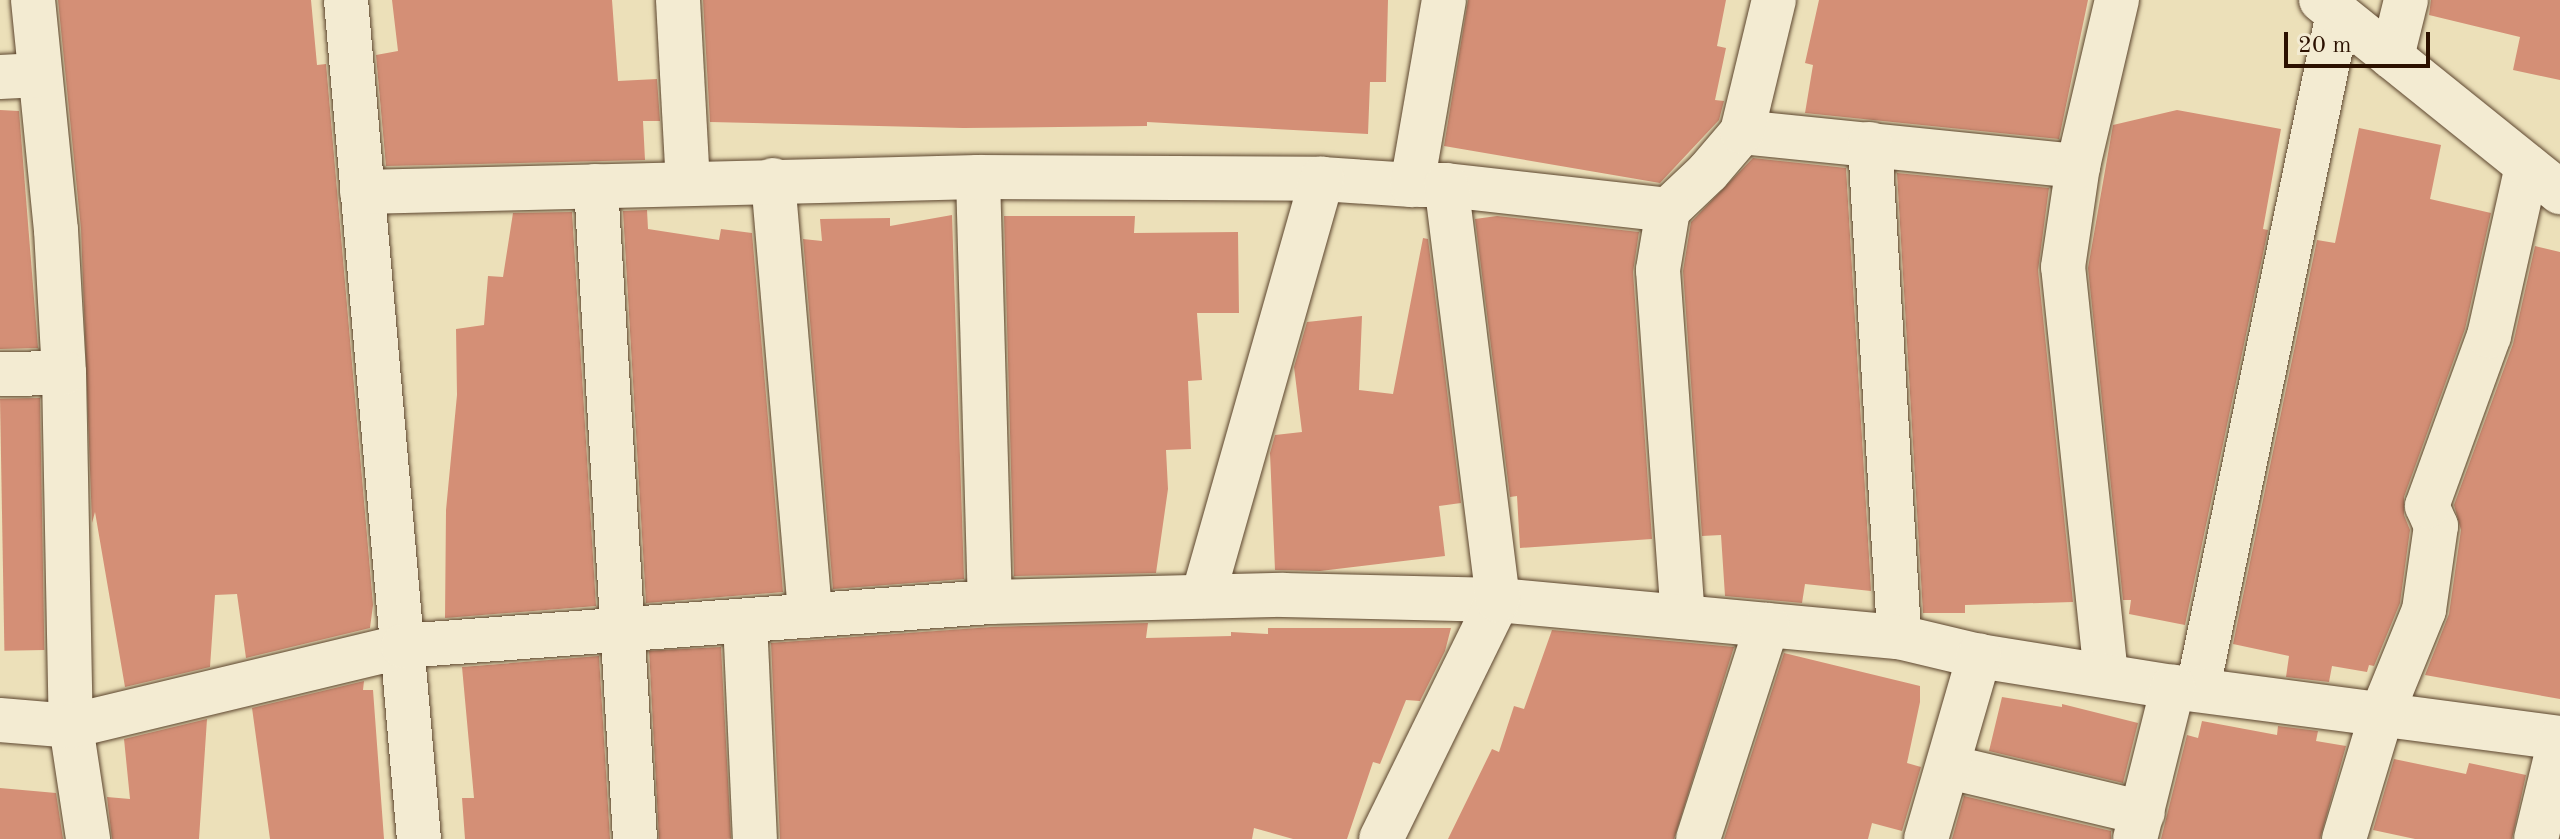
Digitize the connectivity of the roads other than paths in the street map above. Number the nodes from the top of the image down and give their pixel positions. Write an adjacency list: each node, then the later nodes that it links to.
1 (33, 0): 10 (street)
2 (346, 0): 21 (street)
3 (678, 0): 18 (street)
4 (1444, 0): 19 (street)
5 (1774, 0): 11 (street)
6 (2117, 0): 13 (street)
7 (2406, 0): 9 (street)
8 (2329, 7): 9 (street); 37 (street)
9 (2392, 57): 16 (street)
10 (20, 76): 23 (street)
11 (1742, 132): 12 (street); 22 (street)
12 (1870, 144): 13 (street); 33 (street)
13 (2078, 166): 36 (street)
14 (978, 177): 15 (street); 17 (street); 27 (street)
15 (1322, 179): 19 (street); 25 (street)
16 (2544, 179): 38 (street)
17 (773, 180): 18 (street); 28 (street)
18 (688, 184): 20 (street)
19 (1429, 185): 22 (street); 26 (street)
20 (596, 186): 21 (street); 32 (street)
21 (362, 192): 34 (street)
22 (1668, 210): 29 (street)
23 (64, 373): 24 (street); 40 (street)
24 (0, 374)
25 (1203, 596): 26 (street); 27 (street)
26 (1498, 600): 29 (street); 48 (street)
27 (990, 602): 28 (street)
28 (810, 615): 30 (street)
29 (1683, 617): 31 (street)
30 (745, 621): 32 (street); 47 (street)
31 (1767, 625): 33 (street); 49 (street)
32 (625, 630): 34 (street); 46 (street)
33 (1899, 637): 35 (street)
34 (403, 646): 40 (street); 45 (street)
35 (1979, 656): 36 (street); 42 (street)
36 (2106, 675): 37 (street)
37 (2186, 688): 38 (street); 43 (street)
38 (2382, 713): 41 (street); 51 (street)
39 (0, 720): 40 (street)
40 (71, 726): 44 (street)
41 (2560, 739): 52 (street)
42 (1949, 767): 43 (street); 50 (street)
43 (2139, 826)
44 (88, 839)
45 (419, 839)
46 (635, 839)
47 (755, 839)
48 (1381, 839)
49 (1698, 839)
50 (1926, 839)
51 (2344, 839)
52 (2536, 839)

